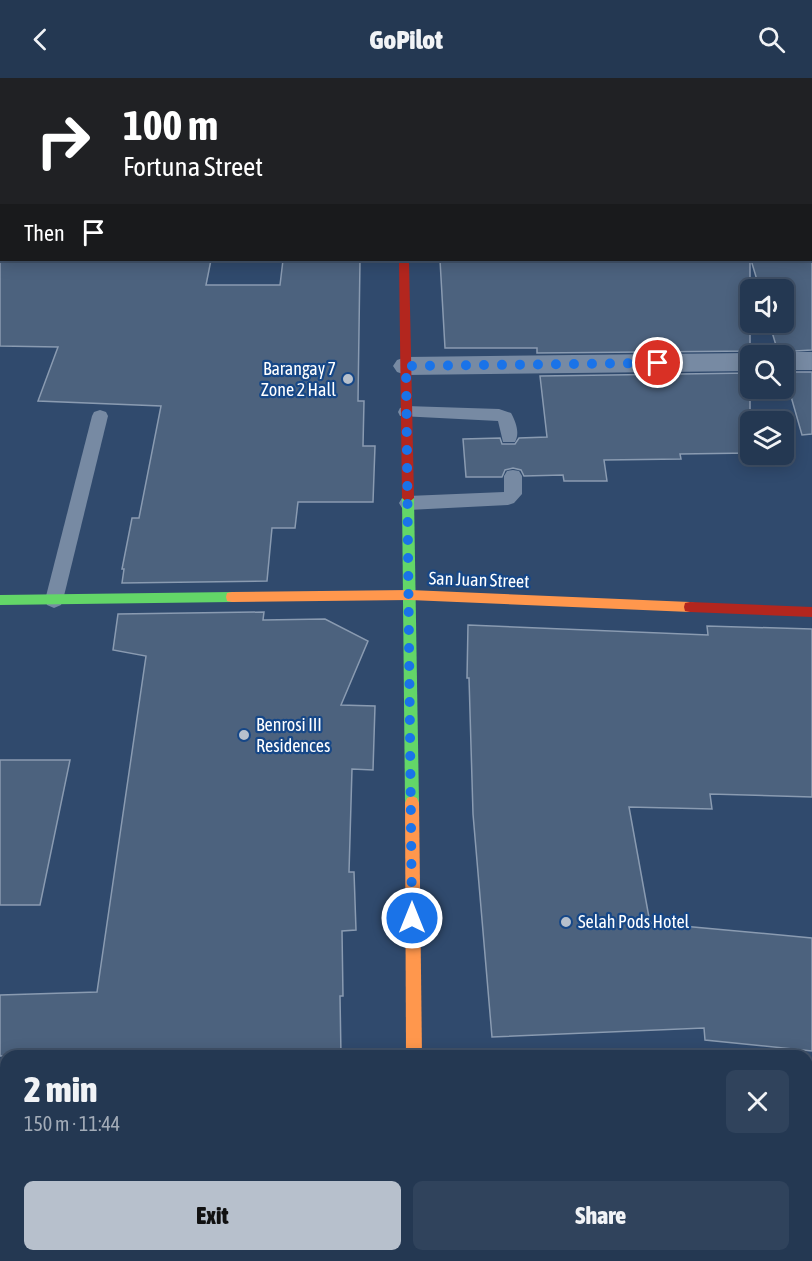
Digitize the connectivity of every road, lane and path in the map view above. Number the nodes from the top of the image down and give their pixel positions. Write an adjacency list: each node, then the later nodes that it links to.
1 (404, 261): 5 (main road)
2 (794, 361): 3 (street)
3 (812, 361)
4 (740, 362): 5 (street)
5 (406, 366): 6 (main road)
6 (406, 412): 8 (lane); 10 (main road)
7 (100, 416): 13 (lane)
8 (509, 438)
9 (513, 476): 10 (lane)
10 (408, 503): 11 (main road)
11 (410, 595): 13 (main road, San Juan Street); 14 (main road, San Juan Street); 15 (main road)
12 (0, 600): 13 (main road, San Juan Street)
13 (54, 600)
14 (812, 612)
15 (414, 1050)

